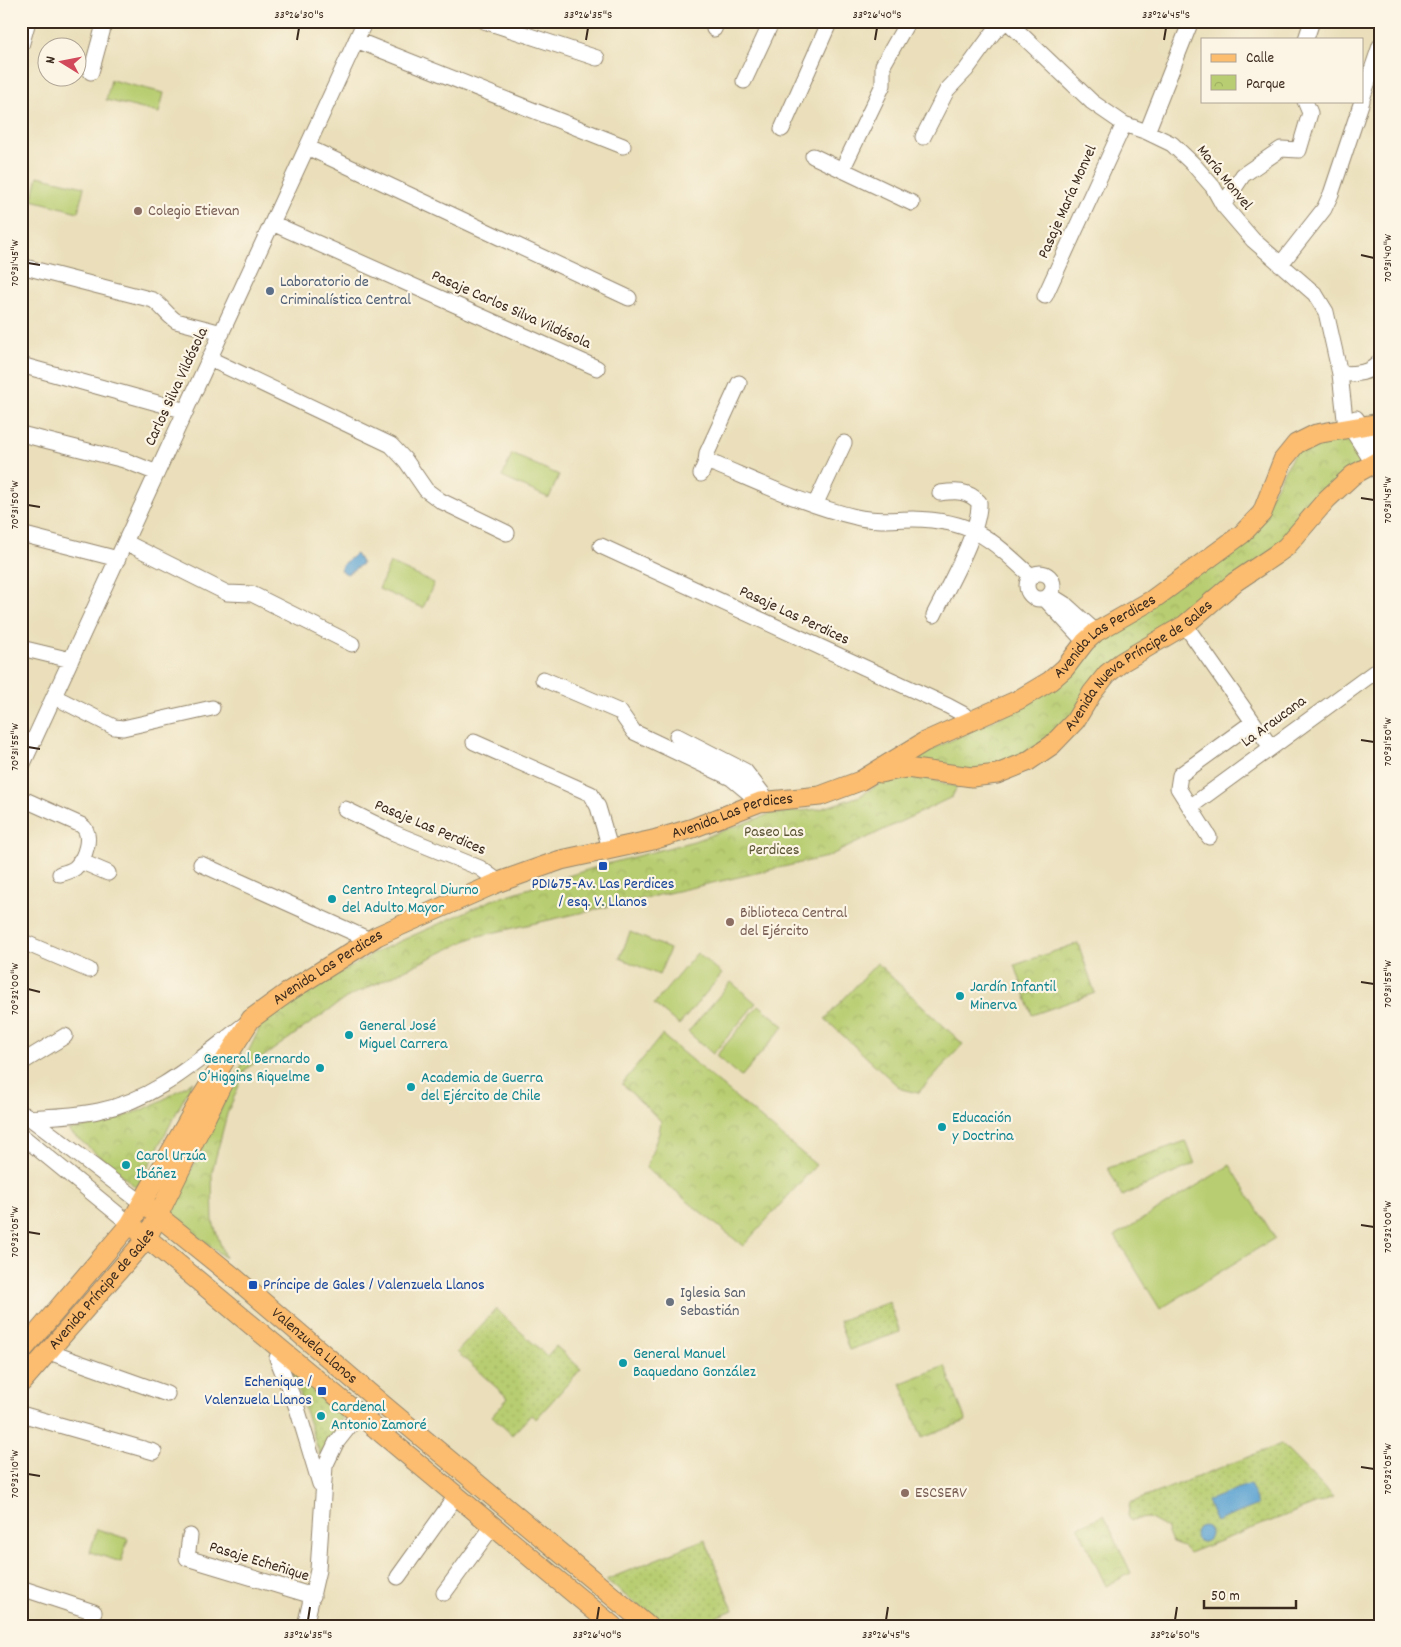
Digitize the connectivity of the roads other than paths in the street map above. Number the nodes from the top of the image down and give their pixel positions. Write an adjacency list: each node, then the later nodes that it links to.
1 (28, 21): 13 (street)
2 (105, 21): 16 (street)
3 (365, 21): 12 (street, Carlos Silva Vildósola)
4 (484, 21): 15 (street)
5 (772, 21): 17 (street)
6 (830, 21): 22 (street)
7 (908, 21): 28 (street)
8 (1006, 21): 21 (street, María Monvel); 24 (street)
9 (1191, 21): 23 (street)
10 (1312, 21): 11 (street)
11 (1306, 38)
12 (356, 40): 25 (street); 26 (street, Carlos Silva Vildósola)
13 (21, 46)
14 (1380, 46): 18 (street)
15 (597, 58)
16 (91, 72)
17 (744, 81)
18 (1364, 94)
19 (1305, 102): 30 (street)
20 (1361, 102): 32 (street)
21 (1124, 124): 23 (street, María Monvel); 34 (street, Pasaje María Monvel)
22 (782, 129)
23 (1147, 132): 30 (street, María Monvel)
24 (923, 137)
25 (623, 146)
26 (307, 147): 31 (street, Carlos Silva Vildósola); 35 (street)
27 (813, 156): 28 (street)
28 (842, 170): 29 (street)
29 (912, 203)
30 (1223, 205): 32 (street, María Monvel)
31 (272, 223): 36 (street, Carlos Silva Vildósola); 40 (street, Pasaje Carlos Silva Vildósola)
32 (1280, 265): 41 (street, María Monvel)
33 (21, 266): 36 (street)
34 (1045, 296)
35 (629, 298)
36 (222, 334): 37 (street, Carlos Silva Vildósola)
37 (210, 359): 43 (street, Carlos Silva Vildósola); 52 (street)
38 (1380, 361): 41 (street)
39 (21, 365): 43 (street)
40 (597, 368)
41 (1340, 374): 44 (street, María Monvel)
42 (738, 383): 50 (street)
43 (186, 411): 48 (street, Carlos Silva Vildósola)
44 (1364, 426): 47 (street, María Monvel); 59 (main road, Avenida Las Perdices)
45 (21, 434): 48 (street)
46 (844, 442): 50 (street)
47 (1378, 462): 58 (main road, Avenida Nueva Príncipe de Gales)
48 (157, 473): 54 (street, Carlos Silva Vildósola)
49 (940, 493): 51 (street)
50 (815, 505): 51 (street)
51 (974, 530): 57 (street); 59 (street)
52 (507, 533)
53 (21, 534): 56 (street)
54 (125, 542): 56 (street, Carlos Silva Vildósola); 60 (street)
55 (601, 546): 67 (street, Pasaje Las Perdices)
56 (118, 559): 62 (street, Carlos Silva Vildósola)
57 (934, 615)
58 (1185, 625): 68 (street); 74 (main road, Avenida Nueva Príncipe de Gales)
59 (1091, 637): 67 (main road, Avenida Las Perdices)
60 (352, 644)
61 (21, 648): 62 (street)
62 (71, 660): 65 (street, Carlos Silva Vildósola)
63 (1380, 668): 72 (street, La Araucana)
64 (543, 679): 77 (street)
65 (55, 697): 66 (street); 73 (street, Carlos Silva Vildósola)
66 (212, 708)
67 (970, 720): 71 (main road, Avenida Las Perdices)
68 (1253, 722): 72 (street); 78 (street, La Araucana)
69 (677, 736): 77 (street)
70 (474, 742): 81 (street)
71 (924, 742): 74 (main road); 75 (main road, Avenida Las Perdices)
72 (1270, 746): 78 (street, La Araucana)
73 (21, 768)
74 (924, 770): 75 (main road, Avenida Nueva Príncipe de Gales)
75 (860, 781): 77 (main road, Avenida Las Perdices)
76 (21, 798): 82 (street)
77 (764, 802): 81 (main road, Avenida Las Perdices)
78 (1190, 807): 80 (street, La Araucana)
79 (345, 809): 86 (street, Pasaje Las Perdices)
80 (1209, 838)
81 (610, 848): 86 (main road, Avenida Las Perdices)
82 (80, 861): 84 (street); 85 (street)
83 (201, 864): 87 (street)
84 (108, 873)
85 (60, 874)
86 (499, 882): 87 (main road, Avenida Las Perdices)
87 (370, 940): 90 (main road, Avenida Las Perdices)
88 (21, 941): 89 (street)
89 (89, 970)
90 (251, 1019): 93 (street, Avenida Las Perdices); 95 (main road); 96 (main road)
91 (65, 1036): 92 (street)
92 (21, 1063)
93 (24, 1115): 95 (street, Valenzuela Llanos)
94 (21, 1135): 97 (street, Valenzuela Llanos)
95 (142, 1203): 96 (main road, Valenzuela Llanos); 97 (main road, Avenida Príncipe de Gales)
96 (158, 1215): 98 (main road, Avenida Príncipe de Gales); 104 (main road, Valenzuela Llanos)
97 (130, 1224): 98 (main road, Valenzuela Llanos); 100 (main road, Avenida Príncipe de Gales)
98 (147, 1238): 99 (main road, Valenzuela Llanos); 101 (main road, Avenida Príncipe de Gales)
99 (281, 1350): 106 (main road, Valenzuela Llanos); 108 (street)
100 (21, 1352)
101 (49, 1352): 102 (main road, Avenida Príncipe de Gales); 103 (street)
102 (21, 1384)
103 (167, 1394)
104 (382, 1404): 106 (street); 121 (main road, Valenzuela Llanos)
105 (21, 1414): 107 (street)
106 (359, 1414): 108 (street); 109 (main road, Valenzuela Llanos)
107 (154, 1452)
108 (322, 1490): 116 (street)
109 (456, 1496): 110 (main road, Valenzuela Llanos); 112 (street)
110 (493, 1526): 113 (main road, Valenzuela Llanos); 115 (street)
111 (190, 1536): 116 (street, Pasaje Echeñique)
112 (398, 1578)
113 (557, 1580): 119 (street); 120 (main road, Valenzuela Llanos)
114 (21, 1588): 117 (street)
115 (444, 1593)
116 (313, 1596): 118 (street)
117 (94, 1612)
118 (304, 1626)
119 (597, 1626)
120 (613, 1626)
121 (648, 1626)

